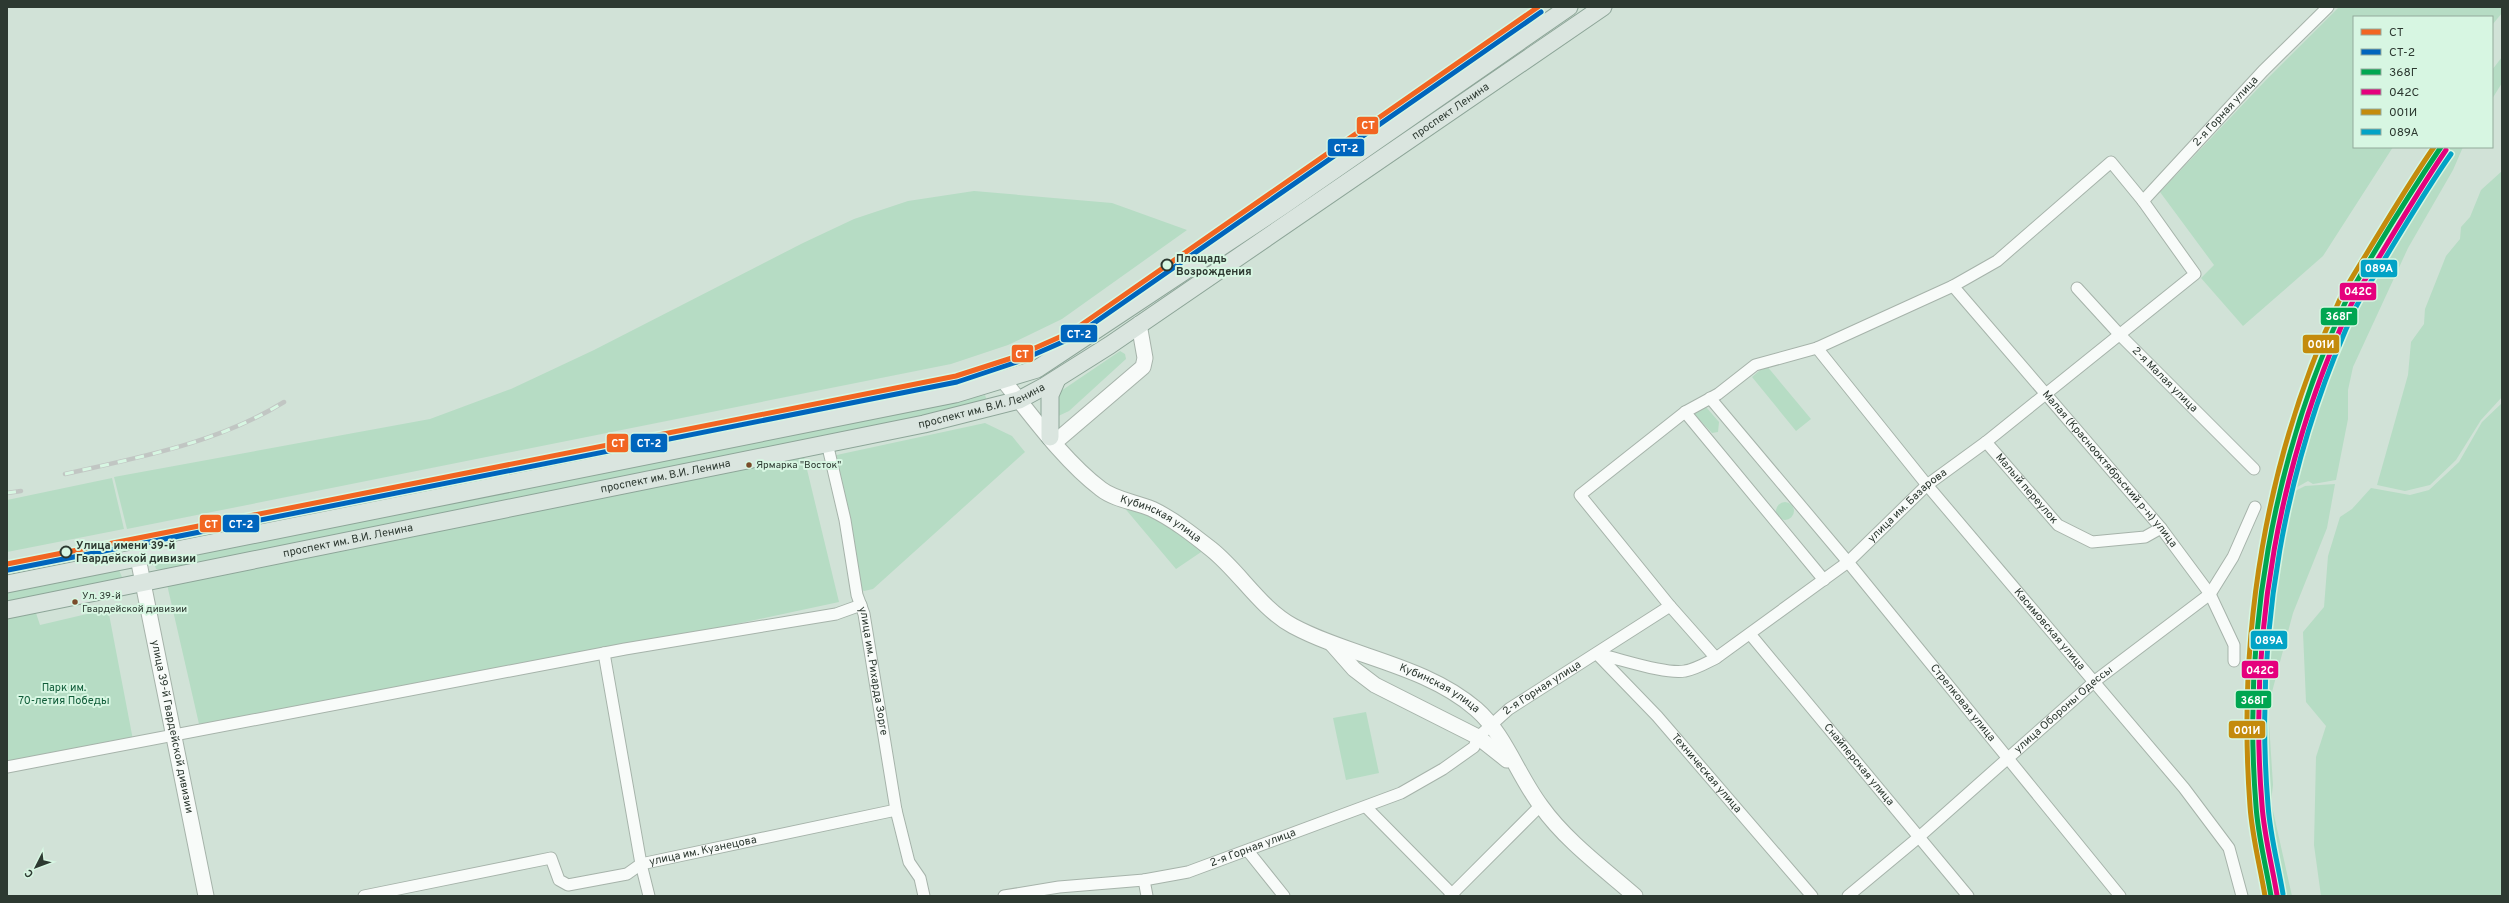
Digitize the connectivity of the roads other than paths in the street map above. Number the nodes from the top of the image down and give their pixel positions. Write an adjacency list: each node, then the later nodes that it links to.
1 (1569, 7): 5 (main road, проспект Ленина)
2 (1603, 7): 6 (main road, проспект Ленина)
3 (2328, 7): 4 (street, 2-я Горная улица)
4 (2142, 202): 7 (street); 10 (street, улица им. Базарова)
5 (1277, 210): 13 (main road, проспект им. В.И. Ленина)
6 (1298, 217): 9 (main road, проспект им. В.И. Ленина)
7 (1953, 286): 11 (street); 14 (street, Малая (Краснооктябрьский р-н) улица)
8 (2077, 288): 10 (street, 2-я Малая улица)
9 (1139, 324): 12 (main road, проспект им. В.И. Ленина); 18 (street)
10 (2120, 335): 14 (street, улица им. Базарова); 21 (street, 2-я Малая улица)
11 (1816, 348): 15 (street); 22 (street, Касимовская улица)
12 (1057, 379): 16 (main road, проспект им. В.И. Ленина); 18 (main road)
13 (1003, 380): 16 (street, Кубинская улица); 25 (main road, проспект им. В.И. Ленина)
14 (2046, 394): 19 (street, улица им. Базарова); 24 (street, Малая (Краснооктябрьский р-н) улица)
15 (1710, 398): 17 (street); 26 (street, Стрелковая улица)
16 (1019, 400): 18 (street, Кубинская улица); 20 (main road, проспект им. В.И. Ленина)
17 (1685, 412): 27 (street); 32 (street)
18 (1052, 440): 35 (street, Кубинская улица)
19 (1986, 442): 22 (street, улица им. Базарова); 24 (street, Малый переулок)
20 (827, 443): 28 (main road, проспект им. В.И. Ленина); 31 (street, улица им. Рихарда Зорге)
21 (2254, 469)
22 (1927, 485): 26 (street, улица им. Базарова); 40 (street, Касимовская улица)
23 (2255, 507): 30 (street, улица Обороны Одессы)
24 (2161, 528): 30 (street, Малая (Краснооктябрьский р-н) улица)
25 (138, 558): 28 (street, улица 39-й Гвардейской дивизии); 29 (main road, проспект им. В.И. Ленина)
26 (1848, 562): 27 (street, улица им. Базарова); 44 (street, Стрелковая улица)
27 (1824, 580): 34 (street, улица им. Базарова)
28 (143, 583): 33 (main road, проспект им. В.И. Ленина); 42 (street, улица 39-й Гвардейской дивизии)
29 (7, 584)
30 (2210, 594): 39 (street, Малая (Краснооктябрьский р-н) улица); 40 (street, улица Обороны Одессы)
31 (861, 605): 36 (street); 49 (street, улица им. Рихарда Зорге)
32 (1670, 606): 37 (street, 2-я Горная улица); 38 (street)
33 (7, 610)
34 (1750, 634): 38 (street, улица им. Базарова); 50 (street, Снайперская улица)
35 (1331, 643): 41 (street, Кубинская улица); 43 (street, Кубинская улица)
36 (604, 653): 42 (street); 52 (street)
37 (1597, 654): 38 (street, улица им. Базарова); 41 (street, 2-я Горная улица); 64 (street, Техническая улица)
38 (1716, 658)
39 (2234, 661)
40 (2095, 682): 44 (street, улица Обороны Одессы); 68 (street, Касимовская улица)
41 (1490, 725): 43 (street, 2-я Горная улица); 46 (street, Кубинская улица)
42 (175, 733): 45 (street); 56 (street, улица 39-й Гвардейской дивизии)
43 (1478, 737): 46 (street, Кубинская улица); 48 (street, 2-я Горная улица)
44 (2006, 758): 50 (street, улица Обороны Одессы); 67 (street, Стрелковая улица)
45 (7, 767)
46 (1520, 771): 47 (street, Кубинская улица)
47 (1540, 806): 55 (street); 63 (street, Кубинская улица)
48 (1366, 807): 51 (street, 2-я Горная улица); 55 (street)
49 (896, 810): 52 (street, улица им. Кузнецова); 59 (street, улица им. Рихарда Зорге)
50 (1919, 837): 65 (street, улица Обороны Одессы); 66 (street, Снайперская улица)
51 (1248, 851): 53 (street, 2-я Горная улица); 62 (street)
52 (642, 864): 57 (street, улица им. Кузнецова); 58 (street)
53 (1144, 880): 54 (street, 2-я Горная улица); 61 (street)
54 (1038, 894): 60 (street, 2-я Горная улица)
55 (1452, 895)
56 (206, 896)
57 (364, 896)
58 (649, 896)
59 (924, 896)
60 (1004, 896)
61 (1147, 896)
62 (1284, 896)
63 (1635, 896)
64 (1812, 896)
65 (1848, 896)
66 (1968, 896)
67 (2120, 896)
68 (2242, 896)

